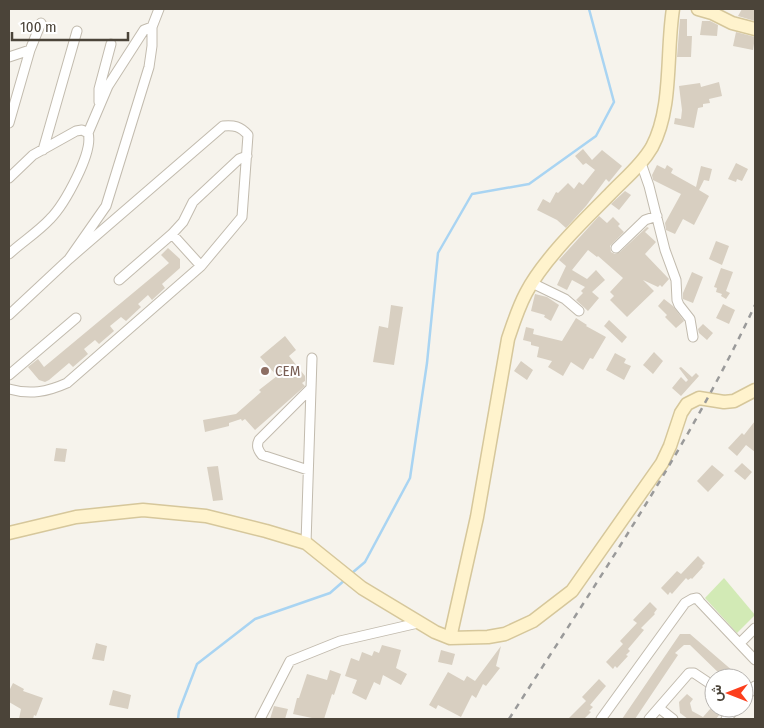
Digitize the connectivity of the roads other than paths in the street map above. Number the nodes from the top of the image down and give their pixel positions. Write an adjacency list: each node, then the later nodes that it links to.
1 (159, 9): 5 (street)
2 (673, 9): 16 (main road)
3 (698, 9): 6 (main road)
4 (41, 23): 9 (street)
5 (152, 27): 11 (street); 22 (street)
6 (755, 29)
7 (77, 31): 14 (street)
8 (112, 44): 11 (street)
9 (30, 50): 10 (street); 12 (street)
10 (9, 57)
11 (99, 107): 13 (street)
12 (9, 123)
13 (88, 133): 14 (street); 21 (street)
14 (43, 150): 17 (street)
15 (246, 156): 19 (street); 22 (street); 23 (street)
16 (641, 163): 18 (street); 25 (main road)
17 (9, 178)
18 (657, 216): 20 (street); 29 (street)
19 (172, 234): 23 (street); 24 (street)
20 (616, 248)
21 (9, 254)
22 (68, 259): 27 (street)
23 (201, 266): 33 (street)
24 (119, 280)
25 (532, 283): 26 (street); 40 (main road)
26 (579, 311)
27 (9, 315)
28 (76, 318): 31 (street)
29 (693, 337)
30 (312, 358): 32 (street)
31 (9, 375)
32 (311, 388): 35 (street); 35 (street)
33 (9, 389)
34 (755, 390): 40 (main road)
35 (308, 470): 37 (street)
36 (9, 533): 37 (main road)
37 (306, 543): 38 (main road)
38 (418, 623): 40 (main road); 45 (street)
39 (755, 628): 41 (street)
40 (450, 638)
41 (740, 643): 42 (street); 46 (street)
42 (755, 660)
43 (704, 680): 44 (street)
44 (659, 708): 47 (street); 48 (street)
45 (260, 719)
46 (601, 719)
47 (650, 719)
48 (673, 719)

